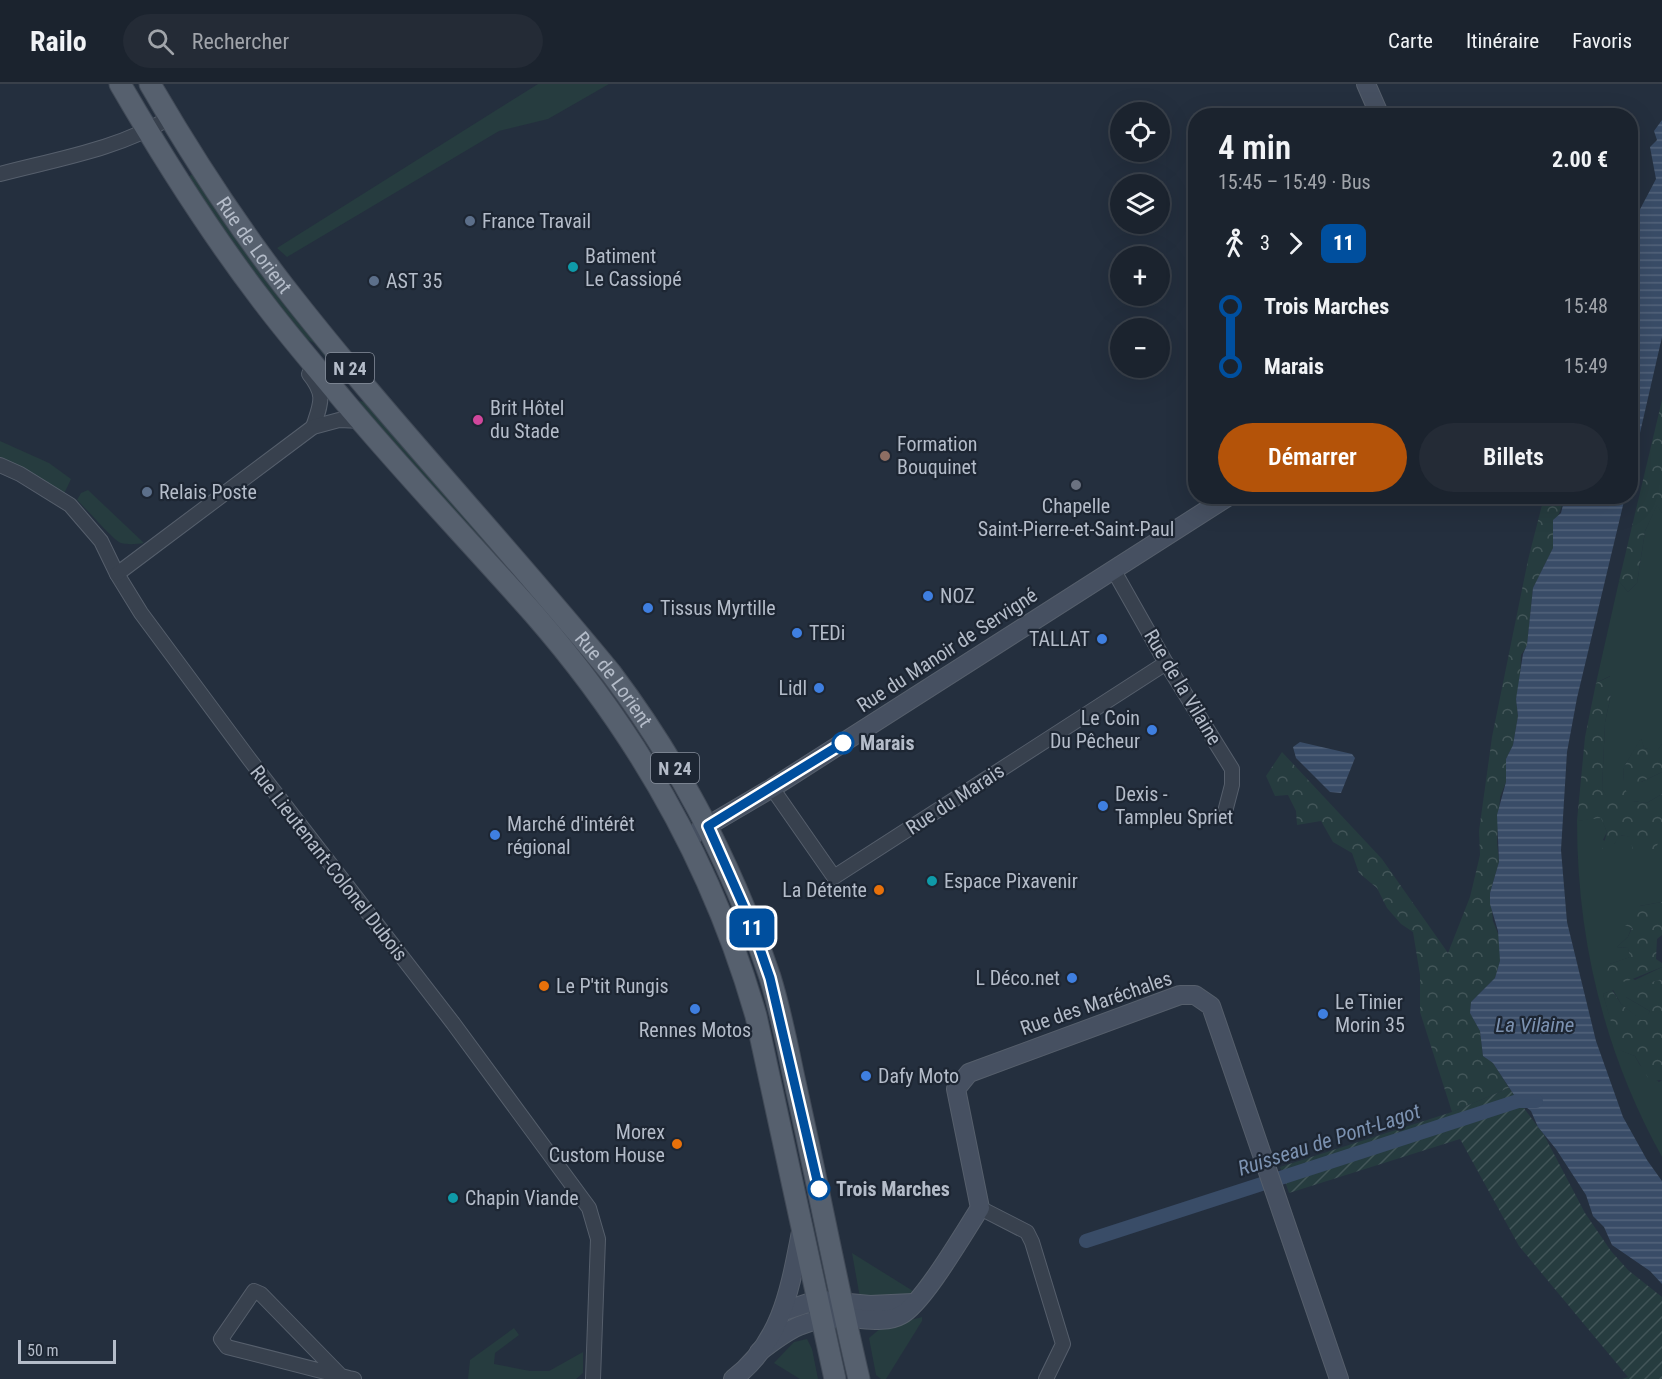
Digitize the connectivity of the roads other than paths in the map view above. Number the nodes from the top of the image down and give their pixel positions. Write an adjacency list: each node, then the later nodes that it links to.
1 (120, 84): 6 (main road, Rue de Lorient / N 24)
2 (150, 84): 5 (main road, Rue de Lorient / N 24)
3 (1366, 84): 4 (street)
4 (1376, 108)
5 (170, 118): 6 (street); 9 (main road, Rue de Lorient / N 24)
6 (148, 131): 7 (street); 8 (main road, Rue de Lorient / N 24)
7 (0, 174)
8 (262, 300): 10 (main road, Rue de Lorient / N 24); 12 (street, Rue de Lorient)
9 (374, 397): 10 (street); 17 (main road, Rue de Lorient / N 24)
10 (344, 401): 11 (main road, Rue de Lorient / N 24)
11 (362, 421): 12 (street); 18 (main road, Rue de Lorient / N 24)
12 (314, 427): 16 (street)
13 (0, 465): 16 (street, Rue Lieutenant-Colonel Dubois)
14 (1217, 504): 15 (street, Rue du Manoir de Servigné)
15 (1114, 571): 19 (street, Rue de la Vilaine); 20 (street, Rue du Manoir de Servigné)
16 (117, 574): 34 (street, Rue Lieutenant-Colonel Dubois)
17 (554, 606): 18 (street); 22 (main road, Rue de Lorient / N 24)
18 (536, 616): 23 (main road, Rue de Lorient / N 24)
19 (1166, 663): 20 (street, Rue du Marais); 21 (street, Rue de la Vilaine)
20 (772, 788): 22 (street, Rue du Manoir de Servigné)
21 (1226, 808)
22 (708, 826): 23 (street, Rue du Manoir de Servigné); 24 (main road, Rue de Lorient / N 24)
23 (687, 838): 25 (main road, Rue de Lorient / N 24)
24 (787, 1046): 25 (main road); 29 (main road, Rue de Lorient / N 24)
25 (766, 1050): 27 (main road, Rue de Lorient / N 24)
26 (980, 1208): 29 (street); 38 (street); 39 (street, Rue des Maréchales)
27 (803, 1224): 28 (main road, Rue de Lorient / N 24); 30 (street)
28 (820, 1310): 29 (street); 30 (street); 31 (street); 36 (main road, Rue de Lorient / N 24)
29 (844, 1310): 37 (main road, Rue de Lorient / N 24)
30 (784, 1311): 31 (street)
31 (759, 1352): 35 (street)
32 (340, 1376): 32 (street); 33 (street)
33 (354, 1379)
34 (593, 1379)
35 (733, 1379)
36 (835, 1379)
37 (859, 1379)
38 (1046, 1379)
39 (1339, 1379)

